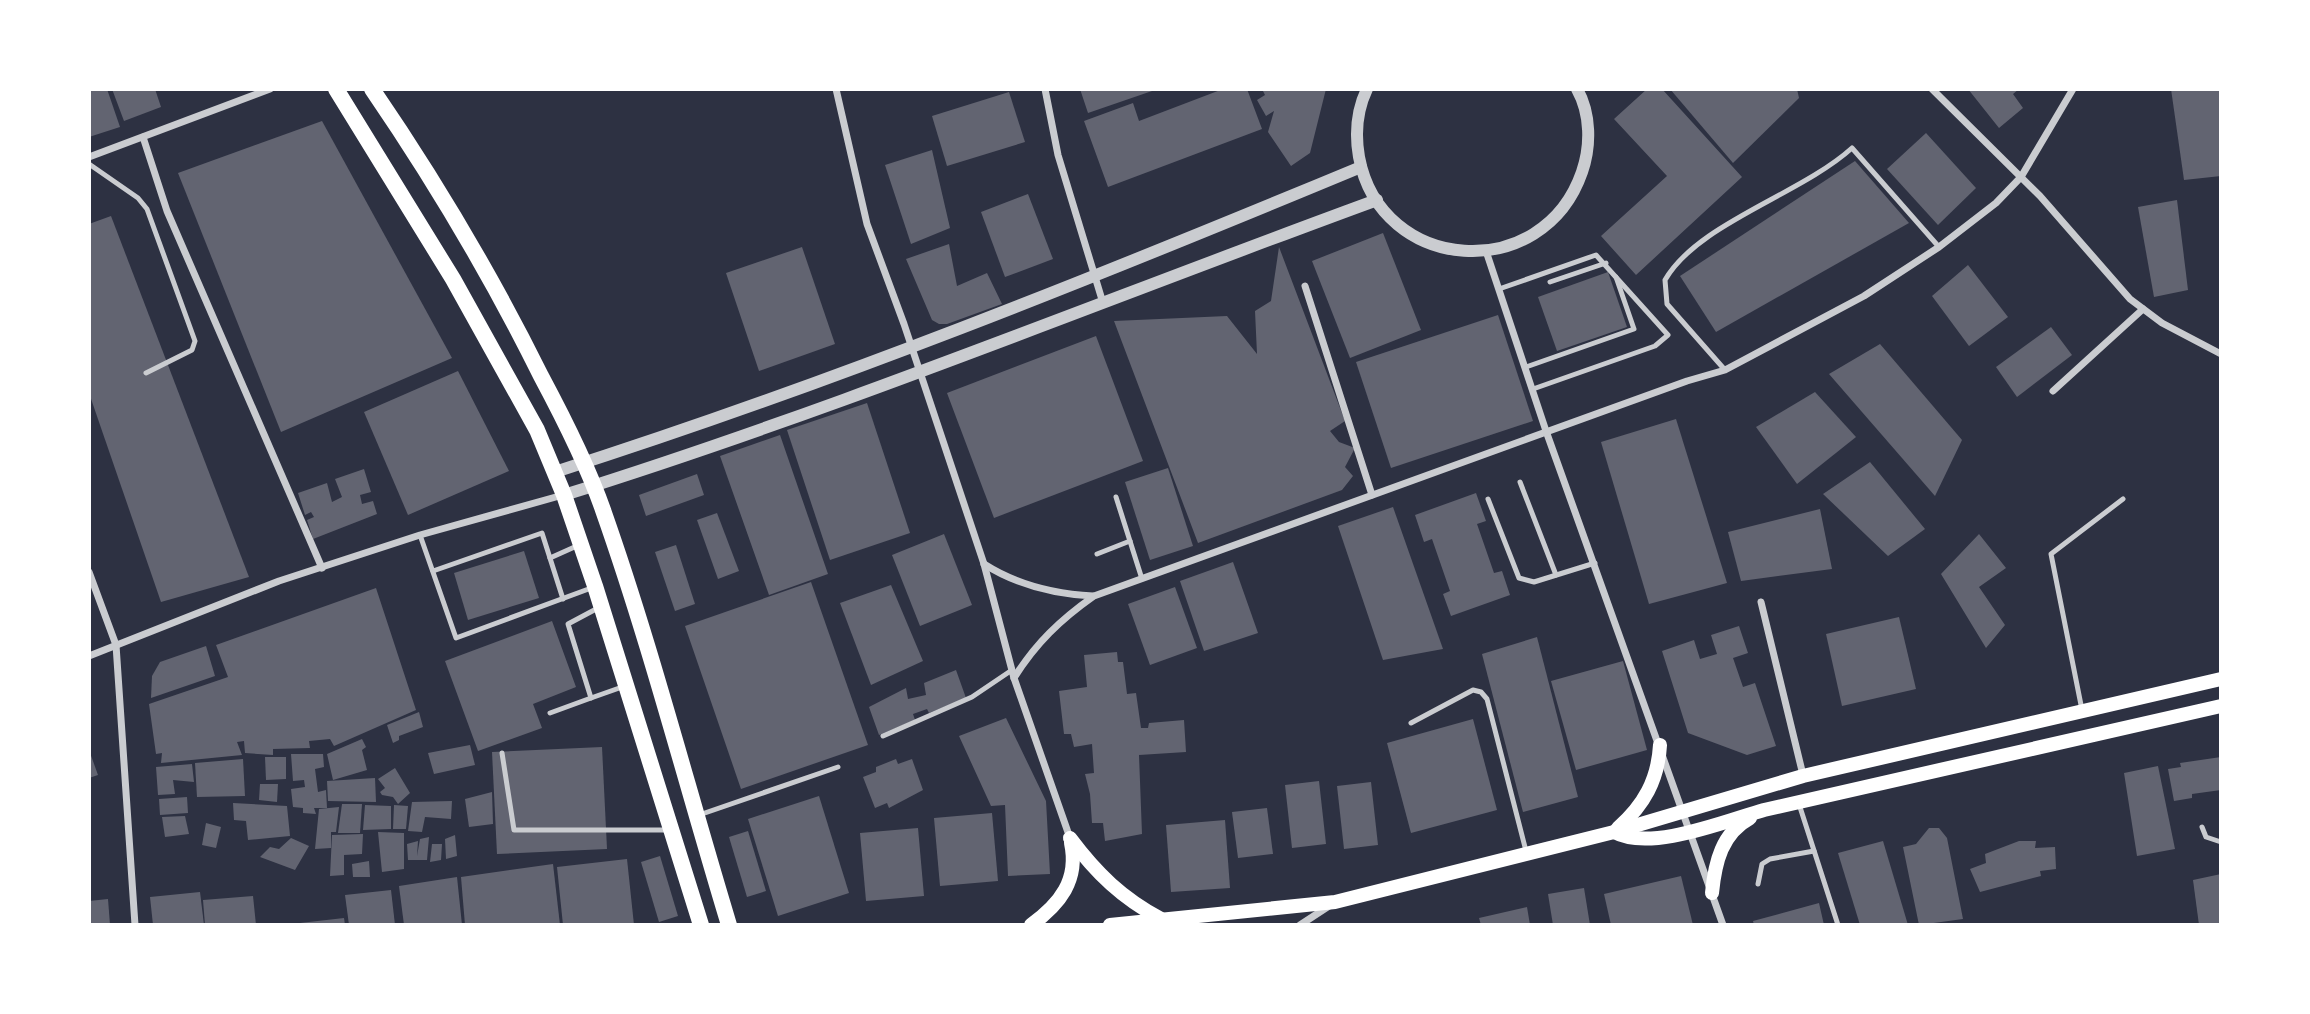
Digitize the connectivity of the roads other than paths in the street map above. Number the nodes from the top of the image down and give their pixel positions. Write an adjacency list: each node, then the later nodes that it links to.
1 (270, 89): 10 (street)
2 (336, 89): 36 (main road)
3 (372, 89): 35 (main road)
4 (836, 89): 26 (street)
5 (1045, 89): 20 (street)
6 (1367, 89): 13 (street)
7 (1932, 89): 14 (street)
8 (2073, 89): 14 (street)
9 (1581, 91): 17 (street)
10 (143, 137): 11 (street); 51 (street)
11 (89, 157)
12 (89, 164): 30 (lane)
13 (1361, 167): 15 (street); 20 (street)
14 (2021, 177): 16 (street); 25 (street)
15 (1377, 200): 17 (street); 24 (street)
16 (1939, 247): 29 (street); 29 (lane)
17 (1486, 251): 23 (street)
18 (1606, 263): 19 (lane); 21 (lane); 23 (lane)
19 (1615, 274): 28 (lane); 32 (lane)
20 (1094, 278): 24 (street); 26 (street)
21 (1550, 282)
22 (1305, 286): 40 (street)
23 (1499, 289): 28 (street)
24 (1104, 304): 31 (street)
25 (2143, 309): 27 (street); 33 (street)
26 (912, 347): 31 (street); 35 (street)
27 (2221, 354)
28 (1526, 367): 32 (street)
29 (1726, 370): 34 (street)
30 (146, 373)
31 (919, 373): 38 (street); 50 (street)
32 (1533, 388): 34 (street)
33 (2053, 391)
34 (1546, 431): 40 (street); 49 (street)
35 (584, 463): 36 (street); 38 (main road)
36 (555, 472): 39 (main road)
37 (1520, 482): 54 (lane)
38 (593, 486): 39 (street); 81 (main road)
39 (564, 495): 44 (street); 46 (main road)
40 (1372, 495): 55 (street)
41 (1116, 497): 45 (lane)
42 (1488, 499): 54 (lane)
43 (2123, 499): 70 (lane)
44 (420, 535): 51 (street); 52 (lane)
45 (1130, 541): 47 (lane); 55 (lane)
46 (581, 545): 48 (lane); 56 (main road)
47 (1097, 554)
48 (550, 558): 52 (lane); 58 (lane)
49 (1595, 563): 54 (lane); 74 (street)
50 (984, 564): 57 (street); 63 (street)
51 (322, 568): 61 (street)
52 (433, 571): 58 (lane)
53 (89, 572): 61 (street)
54 (1556, 575)
55 (1142, 579): 57 (street)
56 (595, 586): 58 (lane); 60 (main road)
57 (1094, 596): 63 (street)
58 (563, 599)
59 (1761, 602): 77 (street)
60 (601, 607): 65 (main road); 66 (lane)
61 (116, 645): 62 (street); 94 (street)
62 (89, 656)
63 (1013, 674): 73 (lane); 86 (street)
64 (2221, 679): 70 (main road)
65 (625, 685): 66 (lane); 83 (main road)
66 (591, 698): 69 (lane)
67 (2221, 706): 68 (main road)
68 (2200, 710): 71 (main road); 78 (main road)
69 (550, 713)
70 (2083, 713): 77 (main road)
71 (2221, 715)
72 (1411, 723): 89 (lane)
73 (883, 736)
74 (1660, 745): 79 (street); 85 (main road)
75 (502, 753): 83 (lane)
76 (838, 767): 81 (lane)
77 (1803, 776): 79 (main road)
78 (1799, 802): 80 (main road); 88 (lane)
79 (1683, 809): 84 (street); 85 (main road)
80 (1764, 810): 84 (main road); 91 (main road)
81 (696, 816): 96 (main road)
82 (2202, 827): 87 (lane)
83 (670, 830): 95 (main road)
84 (1690, 831): 85 (main road); 91 (street)
85 (1614, 832): 89 (main road)
86 (1070, 838): 93 (main road); 97 (main road)
87 (2221, 842)
88 (1814, 850): 90 (lane); 101 (lane)
89 (1526, 854): 92 (main road)
90 (1758, 884)
91 (1712, 892): 100 (street)
92 (1335, 902): 93 (main road); 99 (street)
93 (1163, 919): 98 (main road)
94 (135, 925)
95 (701, 925)
96 (729, 925)
97 (1031, 925)
98 (1110, 925)
99 (1300, 925)
100 (1723, 925)
101 (1838, 925)

